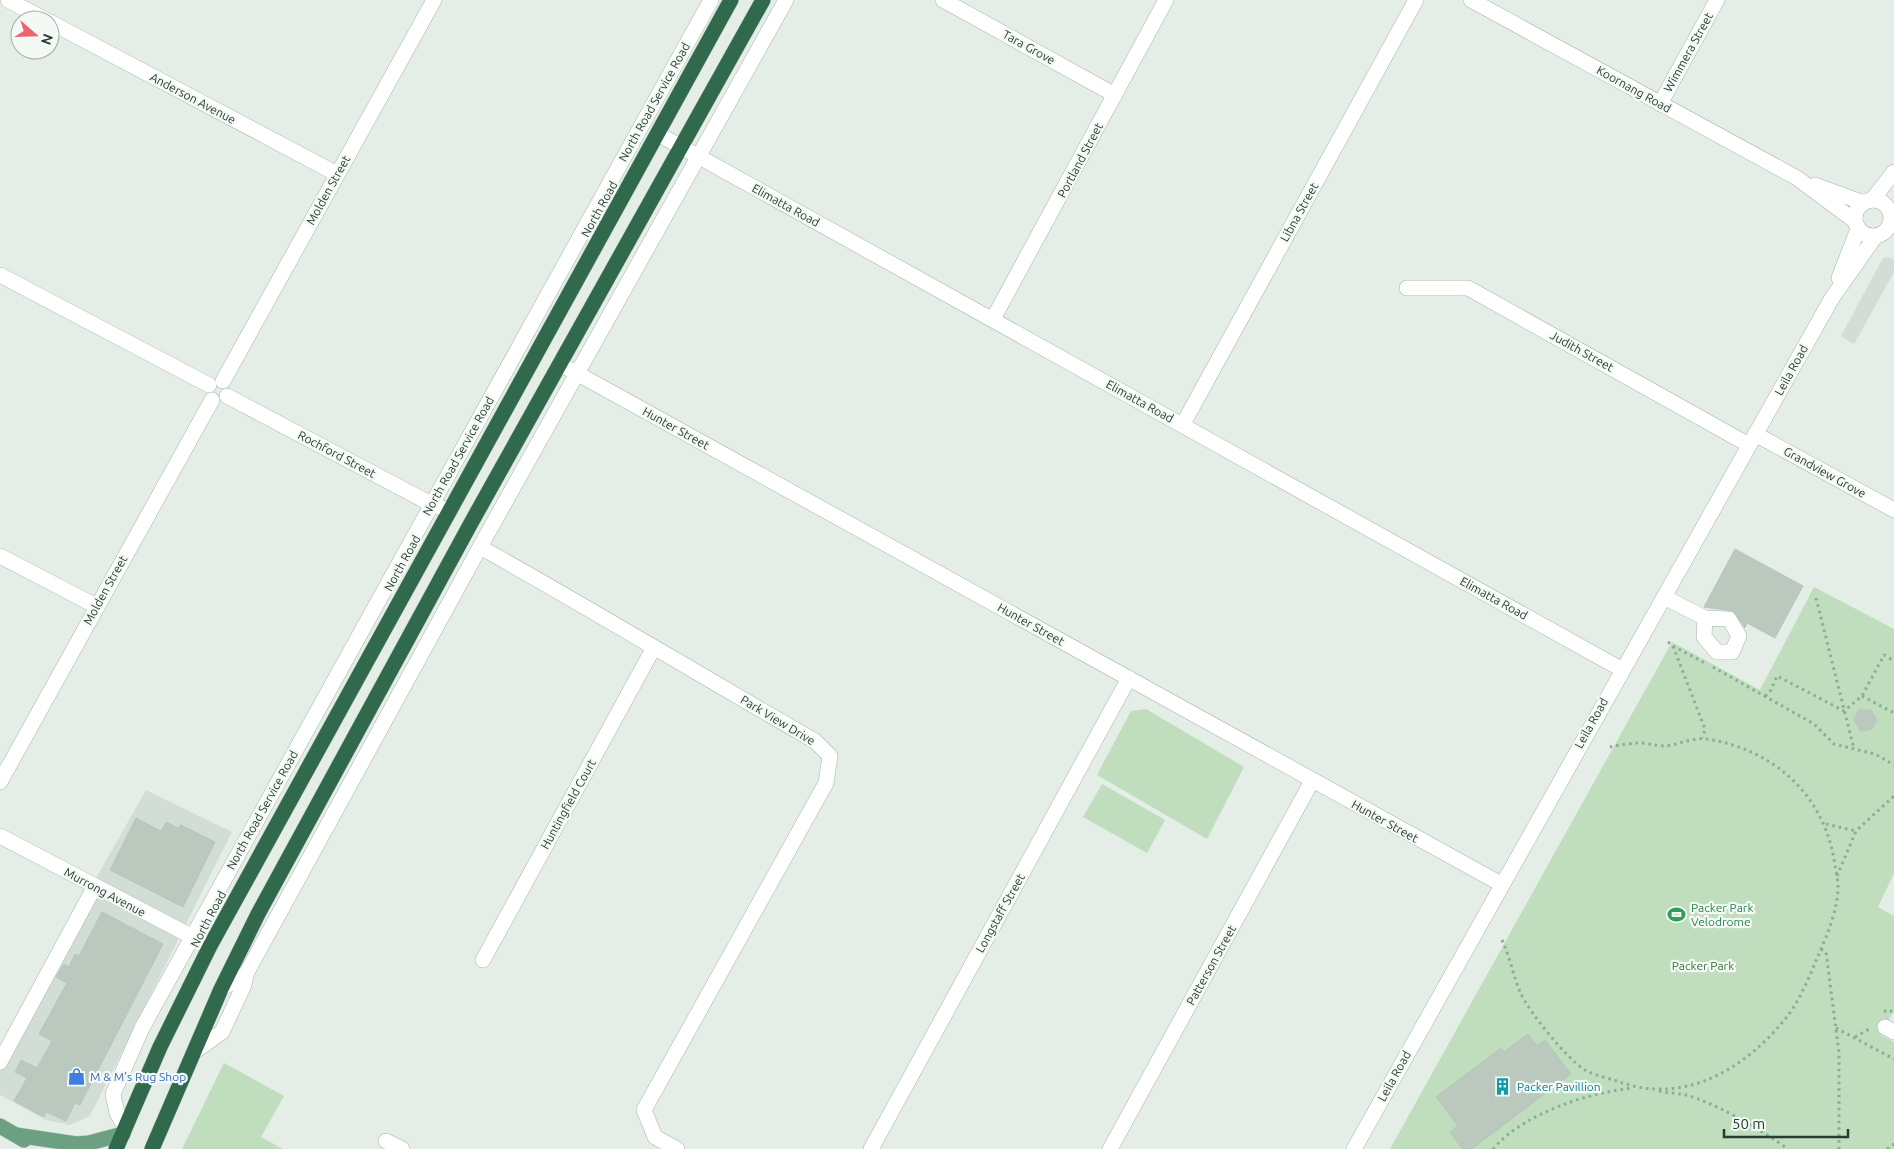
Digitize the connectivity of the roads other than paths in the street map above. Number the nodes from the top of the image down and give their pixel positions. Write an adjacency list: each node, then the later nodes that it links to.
1 (8, 0): 12 (street)
2 (434, 0): 20 (street, Molden Street)
3 (711, 0): 35 (street, North Road Service Road)
4 (731, 0): 16 (highway, North Road)
5 (763, 0): 17 (highway)
6 (786, 0): 18 (street)
7 (943, 0): 14 (street, Tara Grove)
8 (1166, 0): 14 (street, Portland Street)
9 (1416, 0): 33 (street, Libna Street)
10 (1717, 0): 15 (street, Wimmera Street)
11 (1480, 2): 15 (street, Koornang Road)
12 (27, 10)
13 (60, 27): 20 (street, Anderson Avenue)
14 (1115, 95): 29 (street, Portland Street)
15 (1660, 104): 21 (street, Koornang Road)
16 (658, 134): 17 (street, Elimatta Road); 36 (highway, North Road)
17 (681, 147): 18 (street, Elimatta Road); 30 (highway)
18 (698, 156): 29 (street, Elimatta Road); 31 (street)
19 (1894, 172): 22 (street)
20 (337, 174): 32 (street, Molden Street)
21 (1797, 178): 22 (street, Koornang Road); 24 (street, Koornang Road)
22 (1868, 201): 23 (street); 24 (street)
23 (1892, 212): 25 (street)
24 (1856, 225): 25 (street); 28 (street, Leila Road)
25 (1883, 237): 28 (street, Leila Road)
26 (0, 275): 32 (street, Rochford Street)
27 (1407, 288): 34 (street, Judith Street)
28 (1832, 298): 34 (street, Leila Road)
29 (993, 319): 33 (street, Elimatta Road)
30 (560, 364): 31 (street, Hunter Street); 38 (highway)
31 (578, 374): 39 (street); 46 (street, Hunter Street)
32 (220, 387): 35 (street, Rochford Street); 42 (street, Molden Street)
33 (1183, 424): 45 (street, Elimatta Road)
34 (1752, 439): 37 (street, Grandview Grove); 41 (street, Leila Road)
35 (431, 504): 36 (street, Rochford Street); 52 (street, North Road Service Road)
36 (448, 510): 38 (highway); 53 (highway, North Road)
37 (1894, 510)
38 (471, 524): 56 (highway)
39 (480, 547): 44 (street, Park View Drive); 55 (street)
40 (0, 556): 42 (street)
41 (1664, 597): 43 (street); 45 (street, Leila Road)
42 (96, 606): 48 (street, Molden Street)
43 (1705, 618)
44 (653, 649): 54 (street, Huntingfield Court); 67 (street, Park View Drive)
45 (1621, 669): 50 (street, Leila Road)
46 (1129, 678): 47 (street, Hunter Street); 68 (street, Longstaff Street)
47 (1312, 781): 50 (street, Hunter Street); 69 (street, Patterson Street)
48 (0, 782)
49 (0, 836): 51 (street, Murrong Avenue)
50 (1501, 884): 70 (street, Leila Road)
51 (95, 886): 52 (street, Murrong Avenue); 58 (street)
52 (191, 937): 53 (street, Murrong Avenue); 60 (street, North Road Service Road)
53 (210, 946): 60 (highway, North Road)
54 (483, 960)
55 (246, 974): 56 (street); 57 (street)
56 (221, 989): 57 (highway)
57 (194, 1052): 63 (highway)
58 (0, 1062)
59 (0, 1126): 61 (main road)
60 (124, 1130): 61 (main road); 65 (highway, North Road)
61 (16, 1135): 64 (main road)
62 (386, 1141): 66 (street)
63 (154, 1147)
64 (40, 1149)
65 (116, 1149)
66 (402, 1149)
67 (677, 1149)
68 (871, 1149)
69 (1110, 1149)
70 (1354, 1149)

